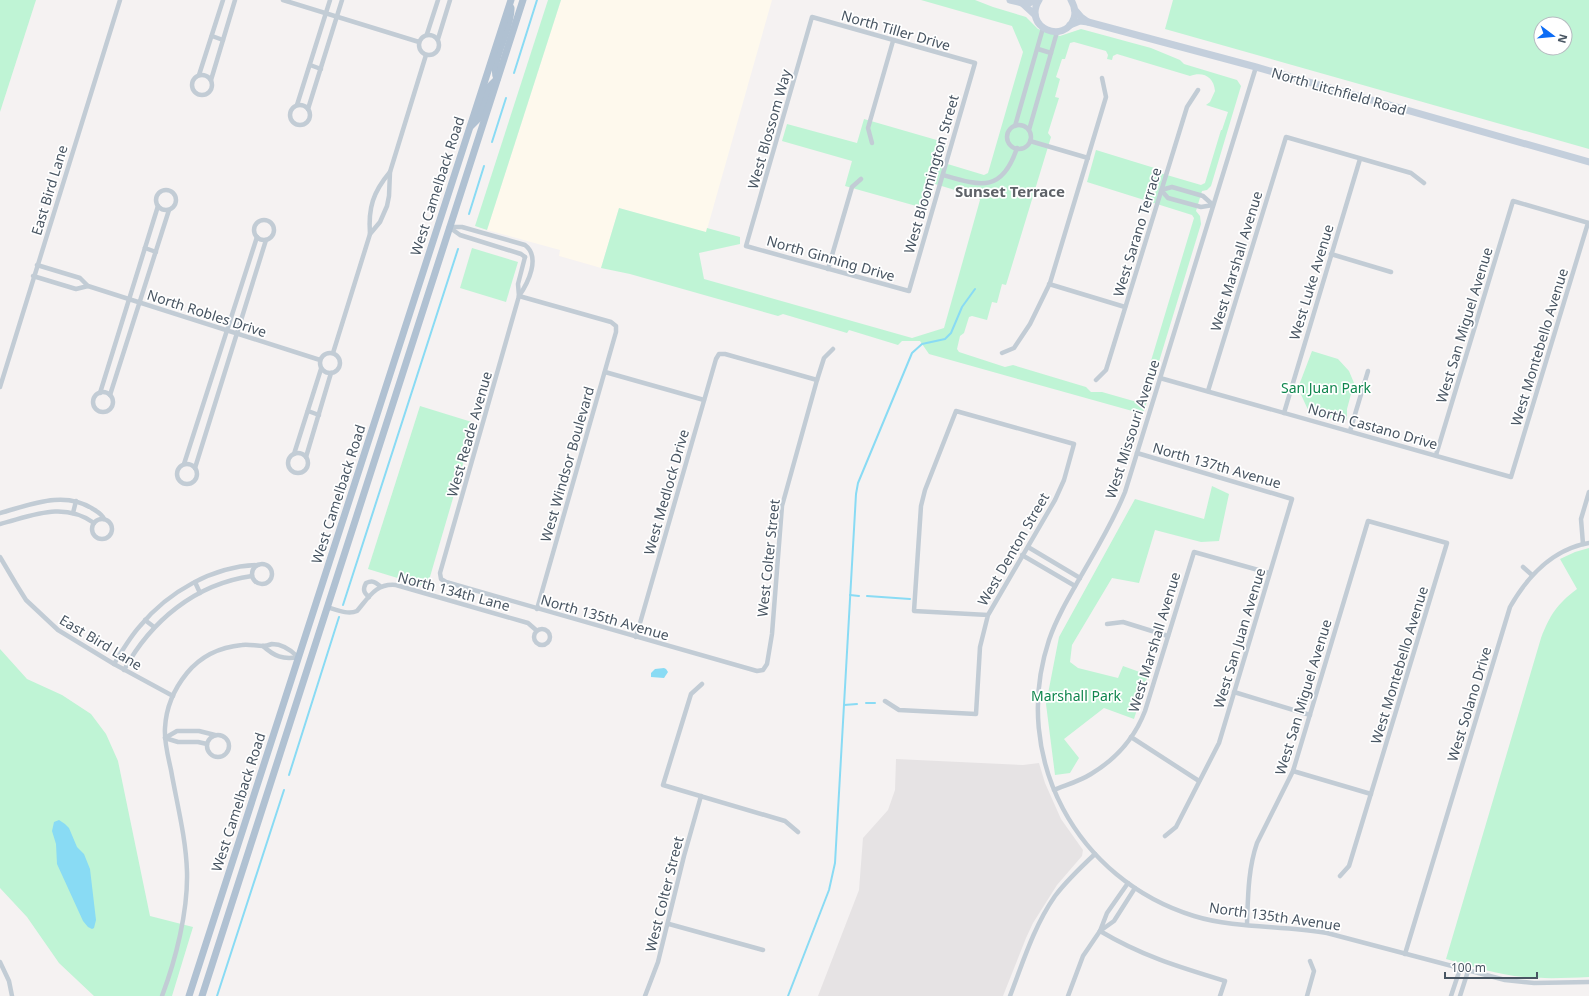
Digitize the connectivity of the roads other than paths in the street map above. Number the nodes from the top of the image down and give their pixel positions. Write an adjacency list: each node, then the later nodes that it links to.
1 (120, 0): 73 (street, East Bird Lane)
2 (223, 0): 25 (street)
3 (235, 0): 27 (street)
4 (283, 0): 16 (street)
5 (330, 0): 16 (street)
6 (342, 0): 18 (street)
7 (438, 0): 24 (street)
8 (448, 0): 26 (street)
9 (523, 0): 39 (main road, West Camelback Road)
10 (1010, 0): 14 (main road)
11 (1039, 0): 14 (main road); 17 (main road)
12 (1071, 0): 15 (main road)
13 (510, 1): 39 (main road); 45 (main road, West Camelback Road)
14 (1022, 3): 17 (main road)
15 (1075, 10): 20 (main road, North Litchfield Road); 21 (main road)
16 (326, 14): 18 (street); 34 (street)
17 (1035, 15): 22 (main road)
18 (337, 17): 29 (street); 36 (street)
19 (812, 17): 28 (street, North Tiller Drive); 67 (street, West Blossom Way)
20 (1088, 22): 21 (main road, North Litchfield Road); 35 (main road, North Litchfield Road)
21 (1070, 24): 23 (main road)
22 (1043, 28): 23 (main road); 30 (street)
23 (1057, 32): 31 (street)
24 (427, 34): 26 (street); 29 (street)
25 (212, 36): 27 (street); 37 (street)
26 (438, 38): 32 (street)
27 (223, 40): 40 (street)
28 (893, 40): 33 (street, North Tiller Drive); 48 (street)
29 (419, 42): 32 (street)
30 (1038, 49): 31 (street); 44 (street)
31 (1051, 53): 46 (street)
32 (426, 54): 53 (street)
33 (975, 63): 54 (street, West Bloomington Street)
34 (310, 65): 36 (street); 42 (street)
35 (1256, 67): 52 (main road, North Litchfield Road); 58 (street, West Missouri Avenue)
36 (321, 69): 43 (street)
37 (199, 76): 40 (street); 40 (street)
38 (1102, 78): 50 (street)
39 (497, 79): 45 (main road); 63 (main road, West Camelback Road)
40 (211, 80)
41 (1198, 90): 57 (street, West Sarano Terrace)
42 (297, 106): 43 (street); 43 (street)
43 (308, 109)
44 (1016, 126): 46 (street); 49 (street)
45 (470, 127): 62 (main road, West Camelback Road)
46 (1029, 130): 47 (street)
47 (1030, 141): 49 (street); 50 (street)
48 (872, 143)
49 (1017, 148): 54 (street)
50 (1088, 158): 81 (street)
51 (1360, 159): 56 (street); 71 (street, West Luke Avenue); 106 (street, West Marshall Avenue)
52 (1589, 162)
53 (390, 172): 64 (street); 64 (street)
54 (942, 175): 83 (street, West Bloomington Street)
55 (861, 179): 74 (street)
56 (1424, 184)
57 (1161, 190): 58 (street); 58 (street); 87 (street, West Sarano Terrace)
58 (1214, 205): 100 (street, West Missouri Avenue)
59 (158, 206): 60 (street); 60 (street); 68 (street)
60 (169, 210): 69 (street)
61 (1588, 223): 118 (street, West San Miguel Avenue); 122 (street, West Montebello Avenue)
62 (439, 224): 63 (main road); 163 (main road, West Camelback Road)
63 (449, 227): 70 (street); 72 (street); 153 (main road, West Camelback Road)
64 (370, 234): 92 (street)
65 (256, 237): 66 (street); 66 (street); 78 (street)
66 (266, 240): 80 (street)
67 (746, 246): 74 (street, North Ginning Drive)
68 (145, 248): 69 (street); 85 (street)
69 (156, 252): 86 (street)
70 (533, 254): 72 (street); 79 (street, West Reade Avenue)
71 (1331, 254): 75 (street); 111 (street, West Luke Avenue)
72 (525, 257): 77 (street, West Reade Avenue)
73 (37, 265): 76 (street, East Bird Lane); 82 (street, North Robles Drive)
74 (828, 269): 83 (street, North Ginning Drive)
75 (1391, 272)
76 (34, 276): 82 (street, North Robles Drive); 105 (street, East Bird Lane)
77 (520, 277): 79 (street); 84 (street, West Reade Avenue)
78 (243, 279): 80 (street); 88 (street)
79 (528, 279): 84 (street, West Reade Avenue)
80 (253, 282): 89 (street)
81 (1049, 284): 87 (street); 93 (street)
82 (88, 286): 85 (street, North Robles Drive)
83 (909, 292)
84 (520, 296): 98 (street, West Windsor Boulevard); 147 (street, West Reade Avenue)
85 (129, 299): 86 (street, North Robles Drive); 91 (street)
86 (140, 303): 88 (street, North Robles Drive); 94 (street)
87 (1125, 307): 102 (street, West Sarano Terrace)
88 (226, 331): 89 (street, North Robles Drive); 103 (street)
89 (237, 334): 95 (street, North Robles Drive); 104 (street)
90 (832, 349): 101 (street, West Colter Street)
91 (113, 352): 94 (street); 107 (street)
92 (332, 353): 95 (street); 99 (street)
93 (1002, 353)
94 (123, 356): 108 (street)
95 (320, 360): 96 (street)
96 (321, 369): 99 (street); 110 (street)
97 (1368, 371): 115 (street)
98 (605, 372): 109 (street); 154 (street, West Windsor Boulevard)
99 (332, 373): 112 (street)
100 (1160, 378): 106 (street, North Castano Drive); 116 (street, West Missouri Avenue)
101 (817, 380): 109 (street, West Medlock Drive); 167 (street, West Colter Street)
102 (1096, 380)
103 (210, 382): 104 (street); 113 (street)
104 (220, 385): 114 (street)
105 (0, 387)
106 (1208, 391): 111 (street, North Castano Drive)
107 (100, 393): 108 (street); 108 (street)
108 (110, 395)
109 (704, 400): 161 (street, West Medlock Drive)
110 (308, 411): 112 (street); 117 (street)
111 (1284, 413): 115 (street, North Castano Drive)
112 (319, 415): 119 (street)
113 (196, 426): 114 (street); 120 (street)
114 (207, 429): 121 (street)
115 (1350, 431): 118 (street, North Castano Drive)
116 (1137, 453): 124 (street, North 137th Avenue); 146 (street, West Missouri Avenue)
117 (294, 454): 119 (street); 119 (street)
118 (1436, 455): 122 (street, North Castano Drive)
119 (306, 456)
120 (184, 464): 121 (street); 121 (street)
121 (194, 468)
122 (1511, 477)
123 (1589, 492): 135 (street)
124 (1292, 499): 143 (street, West San Juan Avenue)
125 (76, 501): 126 (street); 128 (street); 130 (street)
126 (37, 503): 127 (street); 129 (street)
127 (0, 513)
128 (73, 513): 129 (street); 131 (street)
129 (39, 514): 132 (street)
130 (104, 519): 131 (street); 131 (street)
131 (94, 523)
132 (0, 524)
133 (1447, 543): 172 (street, West San Miguel Avenue); 182 (street, West Montebello Avenue)
134 (1589, 543): 135 (street)
135 (1583, 544): 144 (street, West Solano Drive)
136 (1028, 547): 137 (street, West Denton Street); 139 (street); 155 (street, West Denton Street)
137 (1022, 555): 142 (street); 155 (street, West Denton Street)
138 (0, 557): 165 (street, East Bird Lane)
139 (1053, 562): 142 (street); 146 (street)
140 (258, 565): 145 (street); 145 (street); 148 (street)
141 (1523, 566): 144 (street)
142 (1048, 570): 150 (street)
143 (1269, 573): 160 (street, West Marshall Avenue); 169 (street, West San Juan Avenue)
144 (1532, 575): 196 (street, West Solano Drive)
145 (252, 576): 151 (street)
146 (1080, 578): 150 (street, West Missouri Avenue)
147 (441, 579): 154 (street, North 135th Avenue)
148 (195, 582): 151 (street); 156 (street)
149 (380, 586): 152 (street, North 134th Lane); 152 (street); 159 (street, North 134th Lane)
150 (1075, 586): 181 (street, West Missouri Avenue)
151 (200, 593): 158 (street)
152 (369, 598): 153 (street, North 134th Lane)
153 (328, 607): 164 (main road, West Camelback Road)
154 (537, 609): 161 (street, North 135th Avenue)
155 (988, 615): 171 (street, West Denton Street)
156 (145, 620): 158 (street); 165 (street)
157 (1107, 624): 160 (street)
158 (154, 627): 166 (street)
159 (536, 630)
160 (1168, 636): 174 (street, West Marshall Avenue)
161 (636, 637): 167 (street, North 135th Avenue)
162 (262, 646): 163 (street); 163 (street); 170 (street)
163 (298, 657): 164 (main road); 178 (main road, West Camelback Road)
164 (310, 661): 179 (main road, West Camelback Road)
165 (114, 664): 166 (street, East Bird Lane)
166 (124, 670): 170 (street, East Bird Lane)
167 (763, 670)
168 (702, 684): 183 (street)
169 (1234, 692): 172 (street); 180 (street, West San Juan Avenue)
170 (173, 696): 175 (street)
171 (885, 701)
172 (1310, 715): 177 (street, West San Miguel Avenue)
173 (214, 735): 175 (street); 176 (street); 176 (street)
174 (1132, 737): 180 (street); 181 (street, West Marshall Avenue)
175 (165, 738): 176 (street); 204 (street)
176 (207, 744)
177 (1293, 771): 182 (street); 193 (street, West San Miguel Avenue)
178 (261, 774): 179 (main road); 205 (main road, West Camelback Road)
179 (272, 777): 206 (main road, West Camelback Road)
180 (1199, 781): 185 (street, West San Juan Avenue)
181 (1054, 790): 186 (street, North 135th Avenue)
182 (1371, 794): 187 (street, West Montebello Avenue)
183 (701, 796): 184 (street); 192 (street, West Colter Street)
184 (798, 832)
185 (1165, 836)
186 (1095, 854): 188 (street, North 135th Avenue); 208 (street)
187 (1340, 876)
188 (1128, 883): 189 (street, North 135th Avenue); 190 (street)
189 (1135, 888): 191 (street); 193 (street, North 135th Avenue)
190 (1111, 907): 191 (street); 194 (street)
191 (1119, 912): 194 (street)
192 (669, 924): 195 (street); 207 (street, West Colter Street)
193 (1247, 924): 196 (street, North 135th Avenue)
194 (1100, 931): 209 (street); 210 (street)
195 (763, 950)
196 (1405, 954): 199 (street, North 135th Avenue)
197 (1310, 961): 211 (street)
198 (0, 962): 203 (street)
199 (1460, 969): 200 (street, North 135th Avenue); 202 (street)
200 (1468, 971): 201 (street, North 135th Avenue); 212 (street)
201 (1589, 982)
202 (1452, 995): 212 (street)
203 (12, 996)
204 (162, 996)
205 (189, 996)
206 (202, 996)
207 (645, 996)
208 (1010, 996)
209 (1068, 996)
210 (1220, 996)
211 (1307, 996)
212 (1460, 996)

